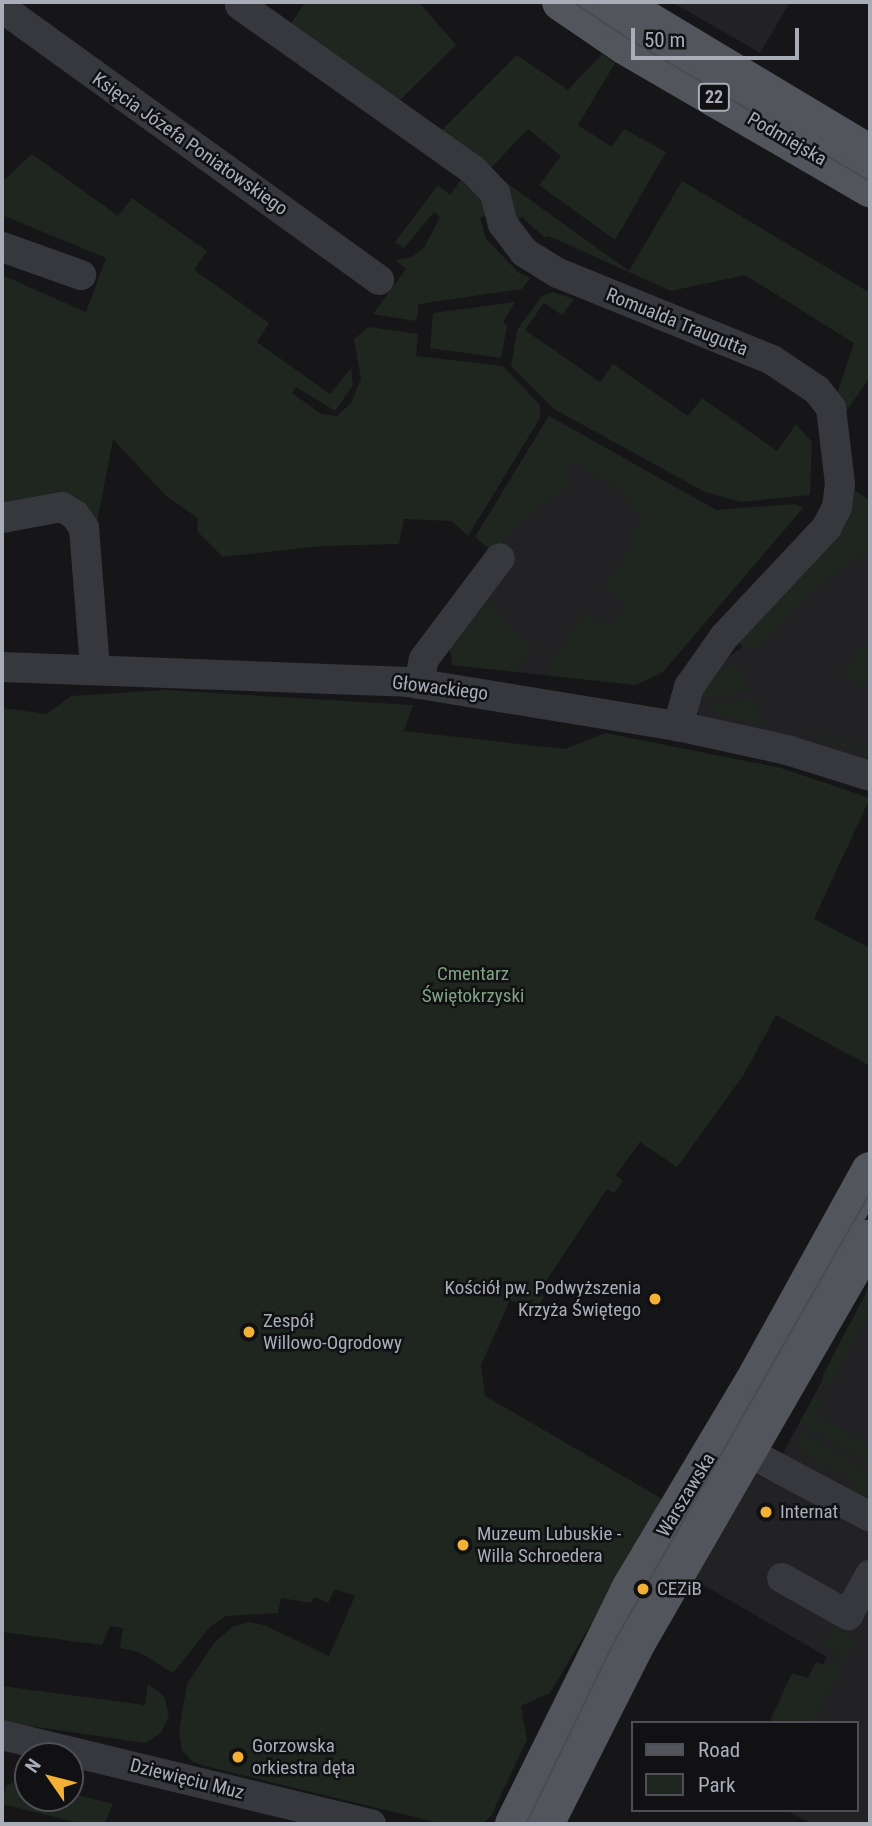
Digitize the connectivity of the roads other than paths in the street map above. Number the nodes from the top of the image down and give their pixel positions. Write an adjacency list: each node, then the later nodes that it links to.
1 (561, 2): 5 (main road, Podmiejska / 22)
2 (617, 2): 5 (main road, Podmiejska / 22)
3 (240, 5): 14 (street, Romualda Traugutta)
4 (2, 8): 8 (street, Księcia Józefa Poniatowskiego)
5 (870, 161)
6 (2, 247): 7 (street)
7 (81, 275)
8 (379, 280)
9 (2, 518): 12 (street)
10 (500, 558): 13 (street)
11 (2, 667): 12 (street, Głowackiego)
12 (95, 668): 13 (street, Głowackiego)
13 (419, 684): 14 (street, Głowackiego)
14 (678, 726): 15 (street, Głowackiego)
15 (870, 776)
16 (870, 1171): 23 (main road, Warszawska)
17 (870, 1238): 18 (main road, Warszawska)
18 (748, 1452): 19 (street); 23 (main road, Warszawska)
19 (870, 1517)
20 (870, 1575): 21 (street)
21 (782, 1578)
22 (13, 1737): 24 (street, Dziewięciu Muz)
23 (540, 1823)
24 (371, 1824)

